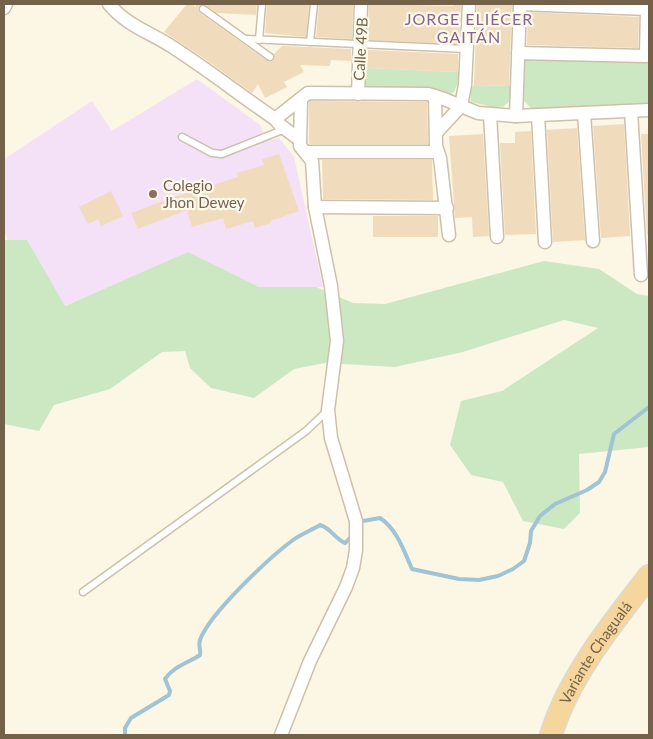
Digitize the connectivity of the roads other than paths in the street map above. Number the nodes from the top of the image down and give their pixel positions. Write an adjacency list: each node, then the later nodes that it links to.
1 (6, 4): 8 (street)
2 (109, 4): 27 (street)
3 (262, 4): 11 (lane)
4 (314, 4): 12 (lane)
5 (362, 4): 13 (street, Calle 49B)
6 (469, 4): 14 (street)
7 (520, 4): 15 (street); 15 (street)
8 (4, 8)
9 (203, 9): 10 (lane)
10 (246, 39): 11 (lane); 16 (lane)
11 (259, 40): 12 (lane)
12 (310, 42): 13 (lane)
13 (360, 44): 14 (lane); 17 (street, Calle 49B)
14 (467, 49): 20 (street)
15 (518, 53): 26 (street)
16 (270, 57)
17 (358, 94): 18 (street); 19 (street)
18 (435, 96): 20 (street); 29 (street)
19 (301, 100): 27 (street); 31 (street)
20 (461, 106): 24 (street); 29 (street)
21 (649, 110): 22 (street)
22 (631, 111): 23 (street); 40 (street)
23 (584, 113): 25 (street); 38 (street)
24 (490, 114): 26 (street); 37 (street)
25 (538, 115): 26 (street); 39 (street)
26 (516, 116)
27 (274, 119): 28 (street)
28 (284, 129): 30 (lane); 31 (street)
29 (436, 133): 33 (street)
30 (182, 137)
31 (300, 140): 32 (street)
32 (305, 152): 33 (street); 34 (street)
33 (438, 152): 35 (street)
34 (315, 207): 35 (street); 41 (street)
35 (447, 208): 36 (street)
36 (449, 235)
37 (497, 237)
38 (593, 241)
39 (545, 242)
40 (641, 275)
41 (328, 410): 43 (lane); 44 (street)
42 (649, 576): 45 (highway, Variante Chagualá)
43 (83, 592)
44 (281, 735)
45 (551, 735)

